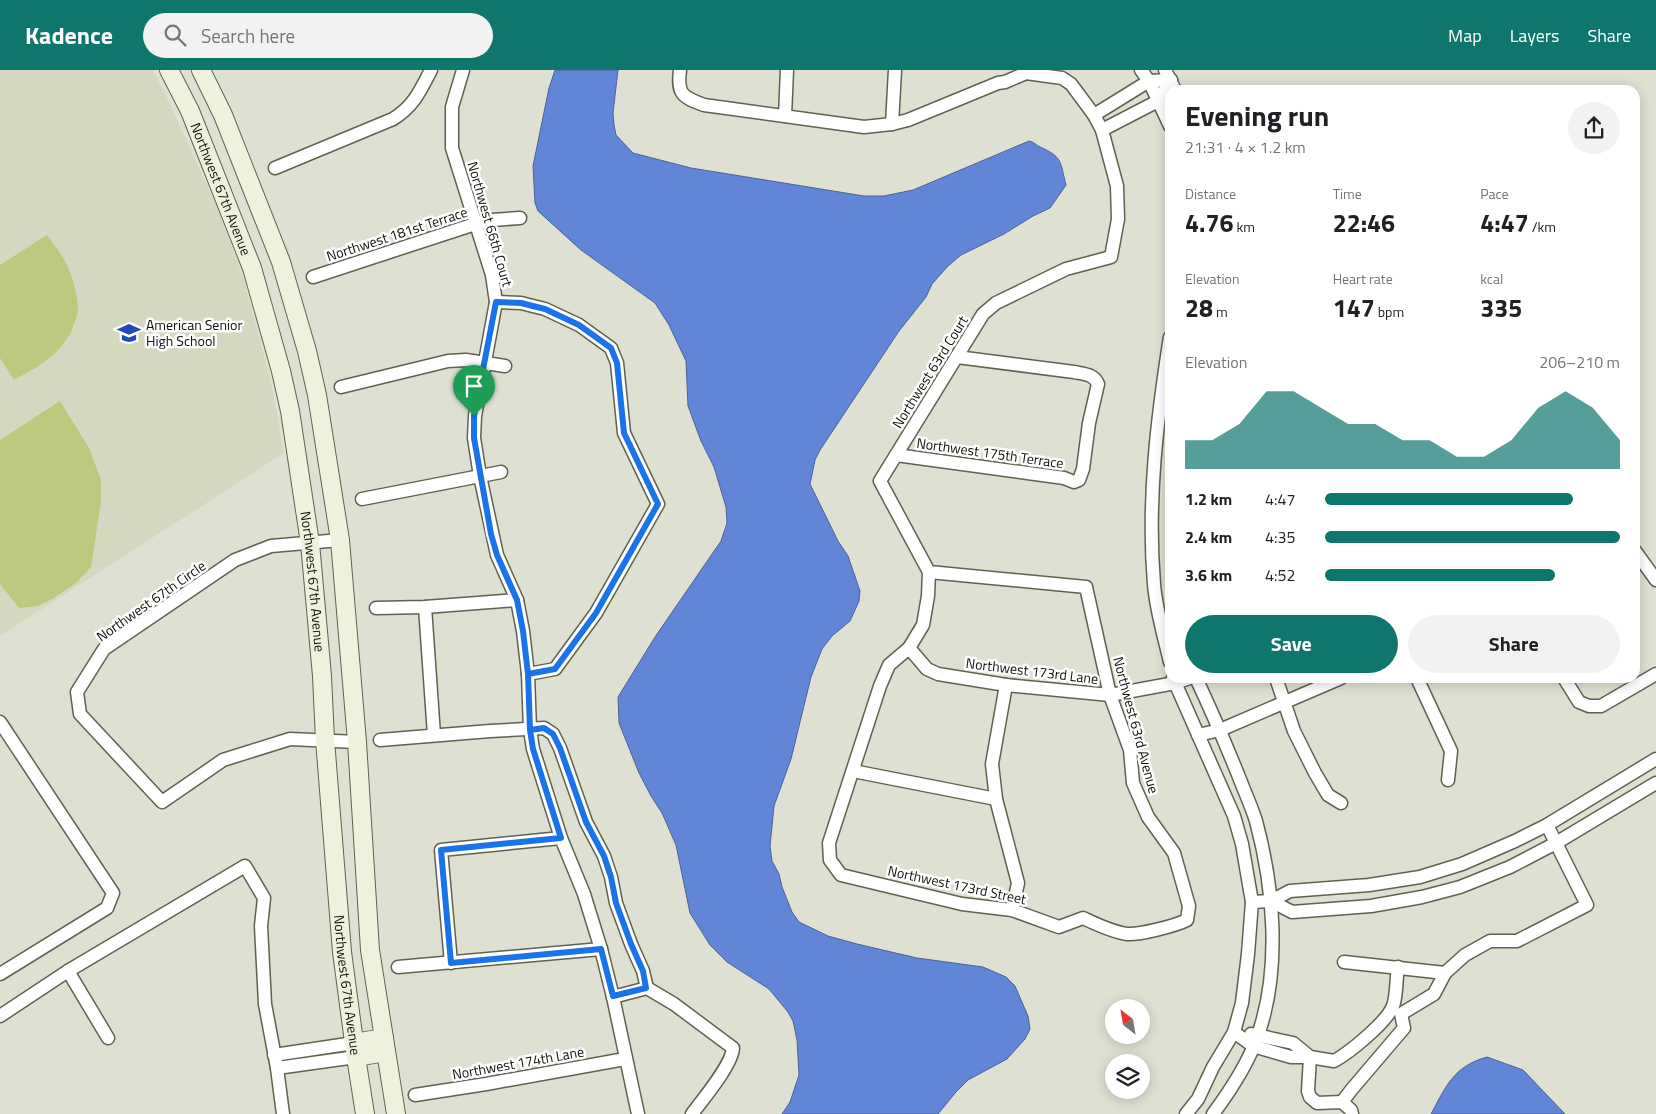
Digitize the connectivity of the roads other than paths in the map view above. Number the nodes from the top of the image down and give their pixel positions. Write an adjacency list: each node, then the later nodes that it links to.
1 (169, 70): 36 (main road, Northwest 67th Avenue)
2 (201, 70): 35 (main road, Northwest 67th Avenue)
3 (431, 70): 21 (street)
4 (463, 70): 23 (street, Northwest 66th Court)
5 (680, 70): 18 (street, Northwest 63rd Court)
6 (787, 70): 18 (street)
7 (895, 70): 19 (street)
8 (998, 70): 13 (street)
9 (1141, 70): 12 (street)
10 (1036, 72): 13 (street, Northwest 63rd Court); 16 (street, Northwest 63rd Court)
11 (1170, 80): 12 (street)
12 (1149, 81): 15 (street); 16 (street)
13 (1005, 82): 19 (street, Northwest 63rd Court)
14 (1165, 88): 15 (street)
15 (1158, 100): 17 (street); 20 (street)
16 (1094, 115): 20 (street, Northwest 63rd Court)
17 (1165, 115)
18 (785, 116): 19 (street, Northwest 63rd Court)
19 (892, 124)
20 (1102, 130): 26 (street, Northwest 63rd Court)
21 (275, 168)
22 (520, 218): 23 (street, Northwest 181st Terrace)
23 (475, 224): 24 (street, Northwest 181st Terrace); 25 (street, Northwest 66th Court)
24 (313, 277)
25 (496, 302): 27 (street, Northwest 66th Court); 45 (street)
26 (957, 357): 31 (street, Northwest 63rd Court); 31 (street, Northwest 175th Terrace)
27 (485, 362): 28 (street); 30 (street); 33 (street, Northwest 66th Court)
28 (505, 366)
29 (1165, 373): 43 (street)
30 (341, 387)
31 (896, 455): 38 (street, Northwest 63rd Court)
32 (501, 472): 33 (street)
33 (480, 476): 34 (street); 40 (street, Northwest 66th Court)
34 (362, 499)
35 (340, 540): 36 (street, Northwest 67th Circle); 64 (main road, Northwest 67th Avenue)
36 (310, 543): 62 (main road, Northwest 67th Avenue); 62 (street, Northwest 67th Circle)
37 (1640, 557): 39 (street)
38 (929, 572): 44 (street); 55 (street, Northwest 63rd Avenue)
39 (1656, 580)
40 (517, 600): 41 (street); 45 (street, Northwest 66th Court)
41 (425, 607): 42 (street); 60 (street)
42 (376, 608)
43 (1165, 638)
44 (910, 648): 54 (street, Northwest 173rd Lane); 66 (street)
45 (528, 674): 58 (street, Northwest 66th Court)
46 (1656, 674): 53 (street)
47 (1165, 682): 55 (street, Northwest 173rd Lane)
48 (1175, 683): 61 (street)
49 (1198, 683): 59 (street)
50 (1278, 683): 56 (street)
51 (1330, 683): 56 (street)
52 (1419, 683): 67 (street)
53 (1567, 683)
54 (1006, 685): 55 (street, Northwest 173rd Lane); 69 (street)
55 (1110, 695): 77 (street, Northwest 63rd Avenue)
56 (1284, 703): 59 (street); 70 (street)
57 (0, 722): 85 (street)
58 (530, 730): 60 (street); 72 (street, Northwest 66th Court); 86 (street)
59 (1220, 730): 61 (street); 75 (street)
60 (434, 735): 63 (street)
61 (1198, 735): 74 (street)
62 (325, 740): 64 (street, Northwest 67th Circle); 95 (main road, Northwest 67th Avenue)
63 (380, 740)
64 (357, 742): 93 (main road, Northwest 67th Avenue)
65 (1656, 760): 71 (street)
66 (853, 771): 69 (street); 76 (street, Northwest 173rd Street)
67 (1448, 780)
68 (1656, 783): 73 (street)
69 (996, 799): 76 (street)
70 (1341, 803)
71 (1547, 825): 73 (street); 75 (street)
72 (561, 838): 78 (street, Northwest 66th Court); 80 (street)
73 (1556, 843): 75 (street); 84 (street)
74 (1252, 902): 75 (street); 90 (street)
75 (1271, 902): 92 (street)
76 (1012, 910): 77 (street, Northwest 173rd Street)
77 (1187, 920)
78 (601, 949): 80 (street); 87 (street, Northwest 66th Court)
79 (1344, 962): 82 (street)
80 (451, 963): 81 (street)
81 (398, 967)
82 (1398, 968): 84 (street); 88 (street)
83 (68, 971): 89 (street); 91 (street); 96 (street)
84 (1445, 973): 88 (street)
85 (0, 974)
86 (646, 988): 87 (street); 107 (street)
87 (613, 996): 98 (street, Northwest 66th Court)
88 (1395, 1013): 97 (street); 102 (street)
89 (0, 1016)
90 (1234, 1032): 92 (street); 108 (street)
91 (108, 1038)
92 (1256, 1040): 97 (street); 109 (street)
93 (385, 1045): 95 (main road); 105 (main road, Northwest 67th Avenue)
94 (311, 1049): 95 (street); 96 (street); 99 (street)
95 (355, 1050): 99 (street); 104 (main road, Northwest 67th Avenue)
96 (274, 1055): 100 (street)
97 (1310, 1057): 102 (street)
98 (625, 1059): 101 (street, Northwest 174th Lane); 106 (street, Northwest 66th Court)
99 (313, 1063): 100 (street)
100 (277, 1068): 103 (street)
101 (415, 1095)
102 (1342, 1102): 110 (street)
103 (283, 1114)
104 (366, 1114)
105 (396, 1114)
106 (638, 1114)
107 (692, 1114)
108 (1186, 1114)
109 (1213, 1114)
110 (1352, 1114)

